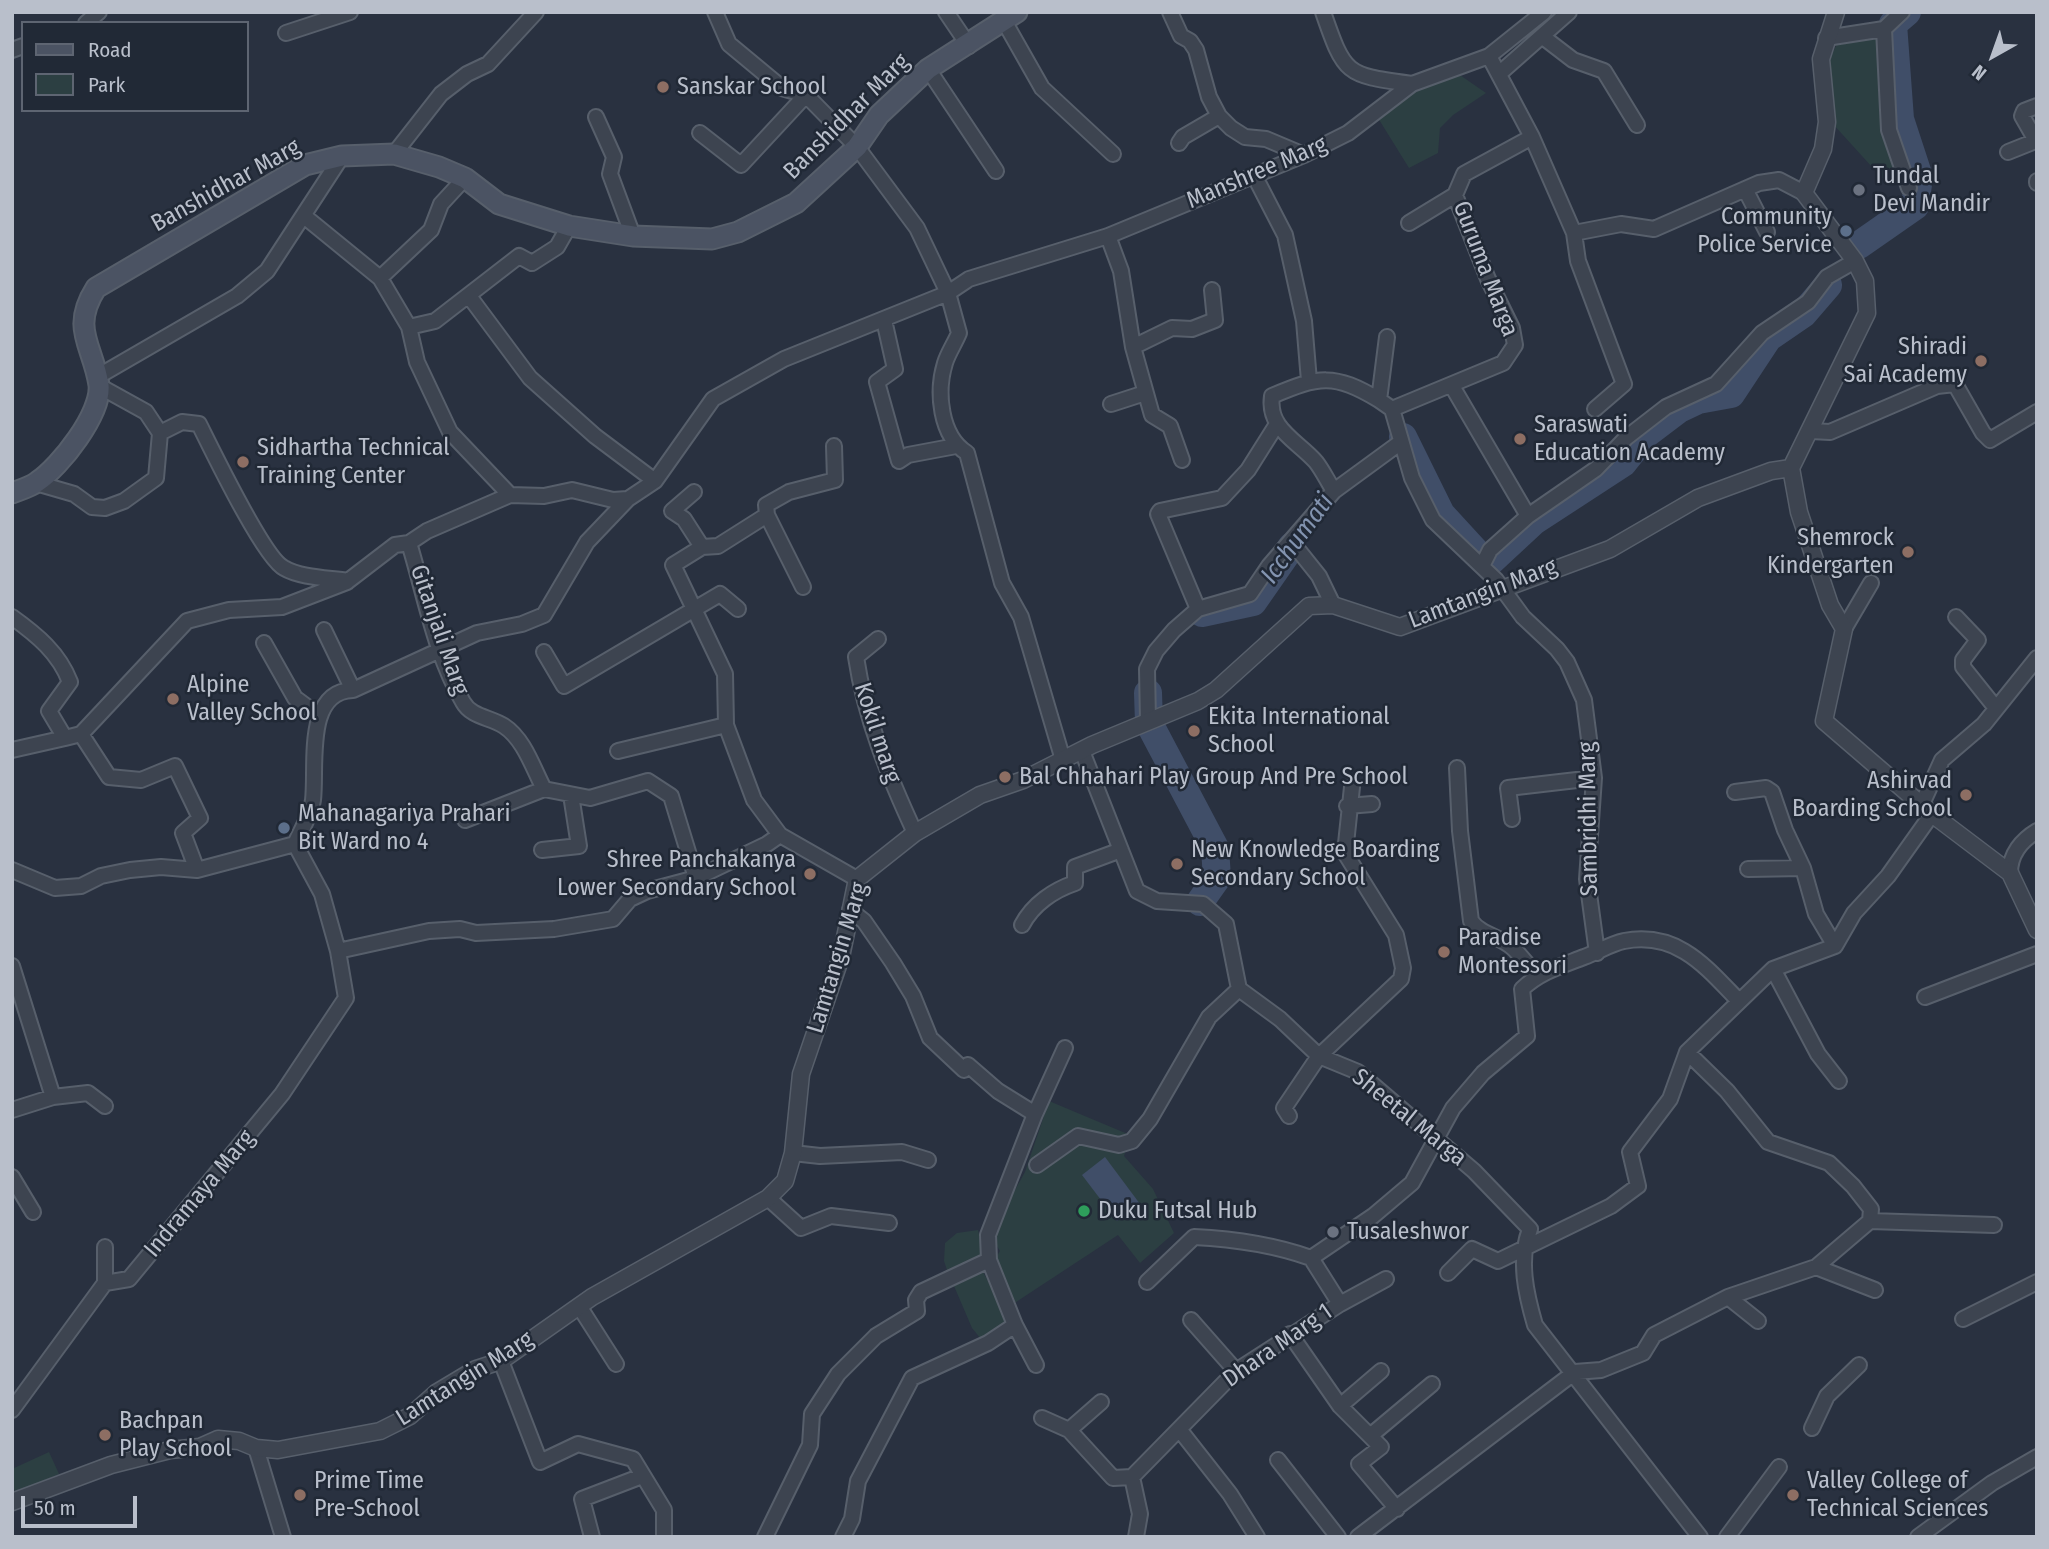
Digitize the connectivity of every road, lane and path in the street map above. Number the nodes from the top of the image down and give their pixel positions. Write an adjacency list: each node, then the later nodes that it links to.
1 (350, 12): 13 (street)
2 (536, 12): 31 (street)
3 (715, 12): 21 (street)
4 (946, 12): 16 (street)
5 (1170, 12): 23 (street)
6 (1323, 12): 20 (street)
7 (1544, 12): 17 (street, Manshree Marg)
8 (1569, 12): 14 (street)
9 (1836, 12): 15 (street)
10 (1902, 12): 12 (street)
11 (1010, 17): 16 (main road, Banshidhar Marg); 32 (street)
12 (1884, 29): 15 (street); 38 (street)
13 (286, 33)
14 (1543, 37): 19 (street); 25 (street)
15 (1826, 38): 40 (street)
16 (968, 46): 18 (main road, Banshidhar Marg)
17 (1489, 56): 19 (street); 20 (street, Manshree Marg)
18 (928, 69): 29 (main road, Banshidhar Marg); 35 (street)
19 (1500, 73): 27 (street)
20 (1412, 84): 33 (street, Manshree Marg)
21 (806, 95): 26 (street); 29 (street)
22 (2037, 106): 30 (street)
23 (1219, 116): 28 (street); 33 (street)
24 (596, 117): 47 (street)
25 (1637, 125)
26 (700, 133)
27 (1532, 137): 41 (street, Guruma Marga); 46 (street)
28 (1179, 143)
29 (857, 147): 47 (main road, Banshidhar Marg); 52 (street)
30 (2008, 152)
31 (394, 154): 34 (main road, Banshidhar Marg); 37 (main road, Banshidhar Marg)
32 (1113, 154)
33 (1304, 155): 36 (street, Manshree Marg)
34 (342, 156): 42 (street); 58 (main road, Banshidhar Marg)
35 (996, 171)
36 (1254, 175): 48 (street, Manshree Marg); 59 (street)
37 (465, 178): 44 (main road, Banshidhar Marg); 50 (street)
38 (1909, 188)
39 (1745, 189): 40 (street); 45 (street); 46 (street)
40 (1804, 193): 49 (street)
41 (1455, 195): 43 (street); 60 (street, Guruma Marga)
42 (304, 216): 50 (street); 58 (street)
43 (1409, 223)
44 (569, 226): 47 (main road, Banshidhar Marg); 53 (street)
45 (1767, 232)
46 (1574, 233): 65 (street)
47 (634, 236)
48 (1108, 236): 52 (street, Manshree Marg); 57 (street)
49 (1855, 261): 68 (street); 83 (street)
50 (380, 278): 55 (street)
51 (1212, 290): 57 (street)
52 (948, 293): 54 (street, Manshree Marg); 72 (street)
53 (469, 296): 55 (street); 75 (street)
54 (884, 320): 72 (street); 75 (street, Manshree Marg)
55 (409, 327): 80 (street)
56 (1387, 337): 62 (street)
57 (1133, 347): 61 (street)
58 (98, 381): 69 (street); 76 (main road)
59 (1309, 381): 62 (street); 67 (street)
60 (1452, 386): 64 (street, Guruma Marga); 83 (street)
61 (1146, 393): 63 (street); 73 (street)
62 (1379, 400): 64 (street)
63 (1111, 404)
64 (1392, 409): 70 (street, Sambridhi Marg)
65 (1595, 409)
66 (2037, 412): 68 (street)
67 (1277, 424): 77 (street); 95 (street)
68 (1811, 431): 74 (street)
69 (160, 433): 76 (street); 88 (street)
70 (1401, 442): 77 (street); 87 (street, Sambridhi Marg)
71 (834, 446): 82 (street)
72 (956, 446): 115 (street)
73 (1182, 460)
74 (1791, 468): 91 (street, Lamtangin Marg); 98 (street)
75 (655, 481): 81 (street, Manshree Marg)
76 (36, 484): 79 (main road)
77 (1334, 491): 84 (street)
78 (694, 492): 86 (street)
79 (12, 493)
80 (510, 495): 81 (street); 85 (street)
81 (628, 499): 102 (street, Manshree Marg)
82 (767, 515): 86 (street); 90 (street)
83 (1528, 516): 87 (street)
84 (1291, 541): 92 (street); 95 (street)
85 (409, 543): 88 (street, Gitanjali Marg); 102 (street, Gitanjali Marg)
86 (702, 547): 93 (street)
87 (1482, 566): 91 (street, Sambridhi Marg)
88 (348, 582): 110 (street, Gitanjali Marg)
89 (1871, 583): 98 (street)
90 (803, 587)
91 (1501, 590): 92 (street, Lamtangin Marg); 117 (street, Sambridhi Marg)
92 (1334, 605): 108 (street, Lamtangin Marg)
93 (694, 608): 94 (street); 103 (street); 109 (street)
94 (738, 609)
95 (1198, 609): 108 (street)
96 (12, 617): 111 (street)
97 (1956, 617): 106 (street)
98 (1844, 629): 124 (street)
99 (324, 630): 105 (street)
100 (878, 639): 128 (street, Kokil marg)
101 (264, 643): 107 (street)
102 (441, 650): 105 (street, Manshree Marg); 119 (street, Gitanjali Marg)
103 (544, 652)
104 (2037, 658): 106 (street)
105 (353, 690): 107 (street, Manshree Marg)
106 (1995, 707): 124 (street)
107 (318, 715): 130 (street)
108 (1148, 720): 114 (street, Lamtangin Marg)
109 (726, 725): 113 (street); 129 (street)
110 (81, 734): 111 (street); 136 (street)
111 (65, 738): 112 (street)
112 (12, 750)
113 (618, 751)
114 (1082, 751): 115 (street, Lamtangin Marg); 132 (street)
115 (1063, 760): 128 (street, Lamtangin Marg)
116 (1457, 768): 149 (street)
117 (1594, 778): 125 (street); 145 (street, Sambridhi Marg)
118 (1352, 787): 123 (street)
119 (544, 789): 121 (street); 126 (street)
120 (1735, 792): 133 (street)
121 (571, 795): 131 (street); 138 (street)
122 (1372, 804): 123 (street)
123 (1348, 806): 155 (street)
124 (1927, 809): 137 (street); 143 (street)
125 (1511, 819)
126 (466, 820)
127 (2037, 831): 137 (street)
128 (915, 833): 139 (street, Lamtangin Marg)
129 (780, 835): 138 (street); 139 (street)
130 (295, 844): 136 (street); 144 (street, Indramaya Marg)
131 (542, 850)
132 (1121, 850): 141 (street); 150 (street)
133 (1803, 868): 134 (street); 143 (street)
134 (1748, 869)
135 (12, 870): 136 (street)
136 (197, 870)
137 (2010, 873): 142 (street)
138 (696, 878): 144 (street)
139 (857, 879): 140 (street, Lamtangin Marg)
140 (850, 910): 160 (street); 163 (street, Lamtangin Marg)
141 (1022, 925)
142 (2037, 930)
143 (1835, 946): 148 (street)
144 (338, 951): 181 (street, Indramaya Marg)
145 (1597, 953): 149 (street); 152 (street)
146 (2037, 954): 151 (street)
147 (12, 966): 157 (street)
148 (1773, 969): 152 (street); 156 (street)
149 (1537, 975): 162 (street)
150 (1239, 989): 155 (street, Sheetal Marga); 165 (street)
151 (1926, 997)
152 (1739, 1001): 154 (street)
153 (1065, 1048): 160 (street)
154 (1687, 1052): 169 (street); 172 (street)
155 (1319, 1056): 161 (street); 162 (street, Sheetal Marga)
156 (1839, 1081)
157 (53, 1097): 158 (street); 159 (street)
158 (105, 1106)
159 (12, 1110)
160 (1035, 1114): 175 (street)
161 (1289, 1116)
162 (1435, 1138): 172 (street, Sheetal Marga); 174 (street)
163 (793, 1153): 164 (street); 167 (street, Lamtangin Marg)
164 (928, 1160)
165 (1037, 1165)
166 (12, 1177): 168 (street)
167 (768, 1198): 170 (street); 185 (street, Lamtangin Marg)
168 (33, 1212)
169 (1870, 1221): 171 (street); 176 (street)
170 (889, 1223)
171 (1994, 1225)
172 (1524, 1246): 177 (street); 197 (street, Sheetal Marga)
173 (105, 1247): 181 (street)
174 (1311, 1258): 179 (street); 184 (street, Dhara Marg 1)
175 (989, 1260): 189 (street); 218 (street)
176 (1815, 1267): 182 (street); 183 (street)
177 (1448, 1273)
178 (1386, 1279): 184 (street)
179 (1147, 1282)
180 (2037, 1282): 186 (street)
181 (106, 1283): 201 (street)
182 (1875, 1290)
183 (1728, 1297): 188 (street); 197 (street)
184 (1340, 1304): 190 (street, Dhara Marg 1)
185 (579, 1306): 191 (street, Lamtangin Marg); 192 (street)
186 (1963, 1319)
187 (1191, 1320): 195 (street)
188 (1758, 1321)
189 (1015, 1325): 193 (street); 219 (street)
190 (1290, 1334): 195 (street, Dhara Marg 1); 200 (street)
191 (500, 1361): 207 (street, Lamtangin Marg); 211 (street)
192 (616, 1364)
193 (1036, 1365)
194 (1859, 1365): 203 (street)
195 (1236, 1371): 204 (street, Dhara Marg 1)
196 (1381, 1371): 200 (street)
197 (1574, 1372): 214 (street); 224 (street, Sheetal Marga)
198 (1432, 1384): 206 (street)
199 (1101, 1402): 205 (street)
200 (1340, 1406): 206 (street)
201 (12, 1410)
202 (1042, 1418): 205 (street)
203 (1812, 1428)
204 (1179, 1429): 212 (street, Dhara Marg 1); 221 (street)
205 (1069, 1430): 212 (street)
206 (1370, 1436): 214 (street)
207 (256, 1448): 213 (street, Lamtangin Marg); 215 (street)
208 (2037, 1457): 226 (street)
209 (1278, 1460): 222 (street)
210 (1779, 1467): 225 (street)
211 (642, 1476): 216 (street); 217 (street)
212 (1132, 1477): 220 (street)
213 (12, 1502)
214 (1397, 1509): 223 (street)
215 (283, 1537)
216 (592, 1537)
217 (664, 1537)
218 (765, 1537)
219 (843, 1537)
220 (1136, 1537)
221 (1257, 1537)
222 (1338, 1537)
223 (1358, 1537)
224 (1700, 1537)
225 (1727, 1537)
226 (1918, 1537)

